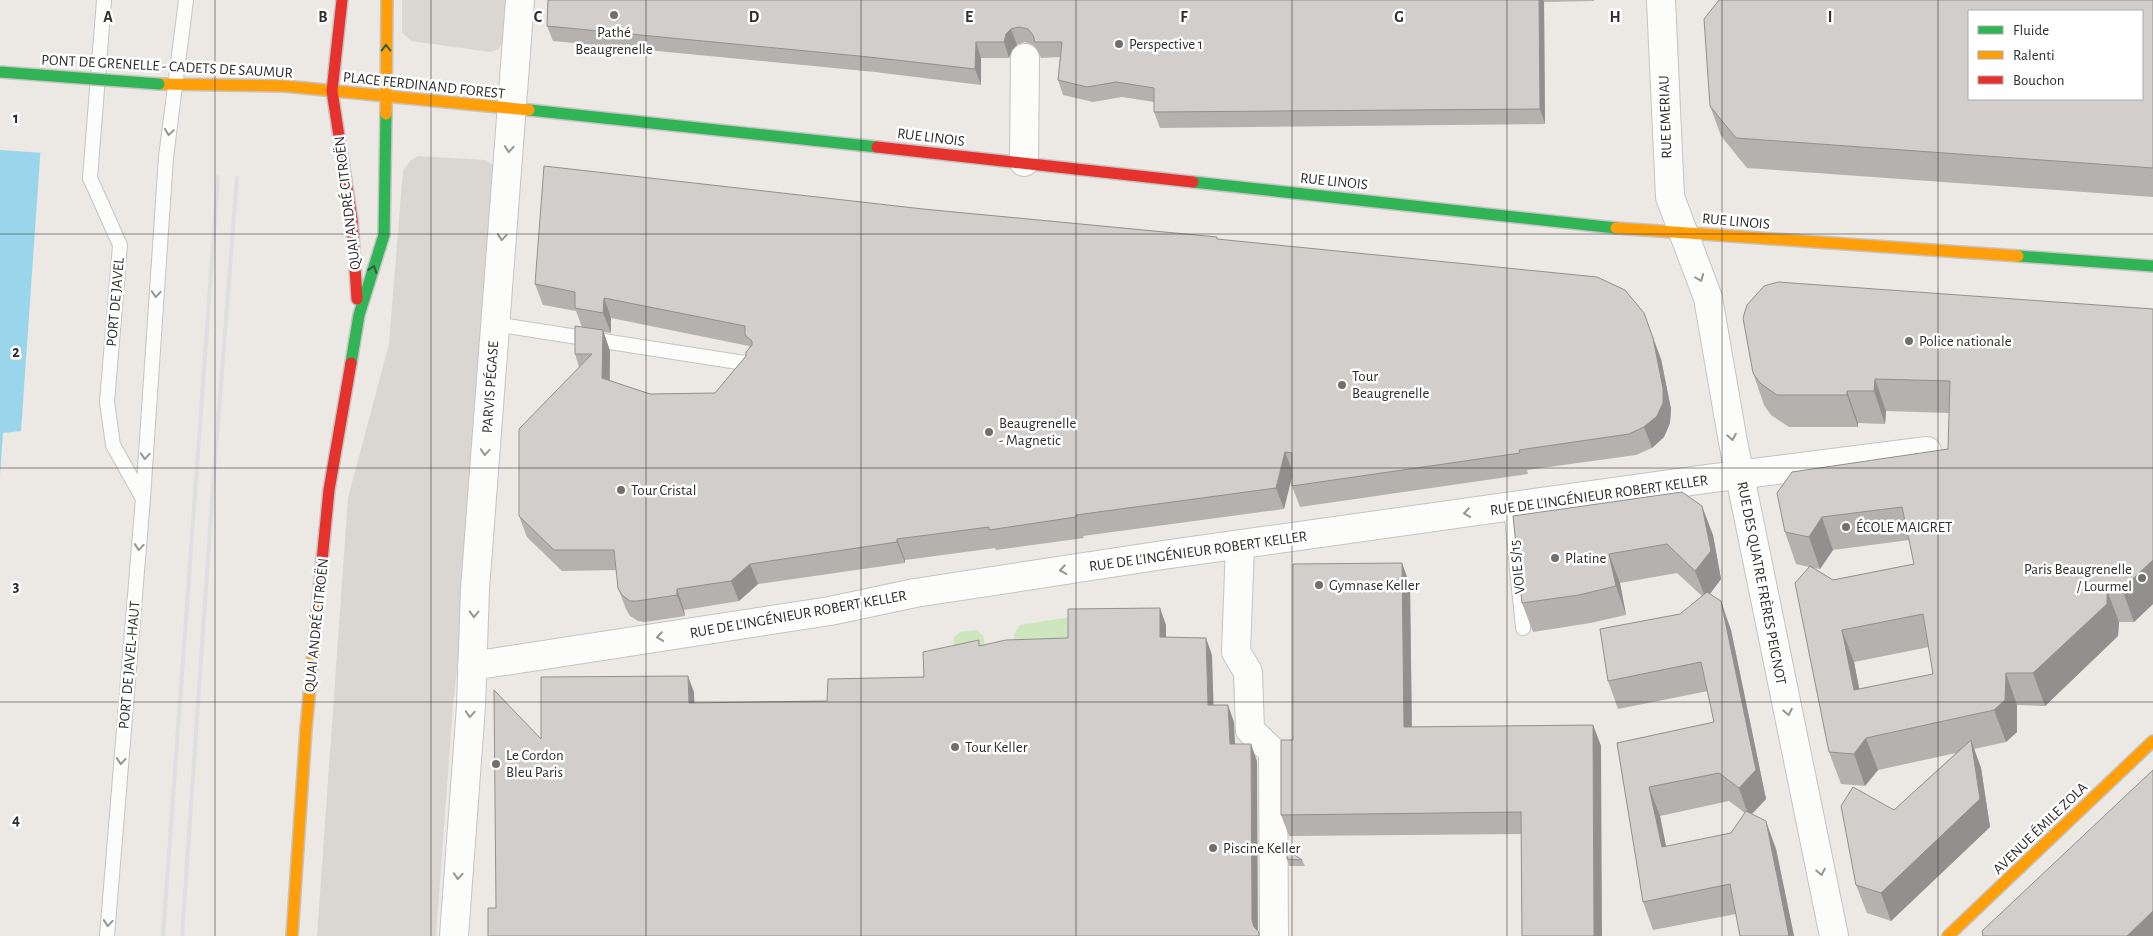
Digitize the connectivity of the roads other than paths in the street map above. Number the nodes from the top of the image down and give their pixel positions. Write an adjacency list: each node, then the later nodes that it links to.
1 (104, 0): 21 (lane, PORT DE JAVEL)
2 (186, 0): 9 (lane, PORT DE JAVEL-HAUT)
3 (342, 0): 10 (street, QUAI ANDRÉ CITROËN)
4 (387, 0): 11 (street, QUAI ANDRÉ CITROËN, one-way to 4)
5 (520, 0): 12 (street, PARVIS PÉGASE)
6 (1668, 1): 14 (street, RUE EMERIAU)
7 (1025, 58): 13 (street)
8 (0, 72): 9 (street, PONT DE GRENELLE - CADETS DE SAUMUR, bridge)
9 (176, 84): 10 (street, PONT DE GRENELLE - CADETS DE SAUMUR); 21 (lane, PORT DE JAVEL-HAUT, one-way to 21)
10 (332, 91): 11 (street, PLACE FERDINAND FOREST); 16 (street, QUAI ANDRÉ CITROËN)
11 (386, 96): 12 (street, PLACE FERDINAND FOREST); 16 (street, QUAI ANDRÉ CITROËN, one-way to 11)
12 (512, 109): 13 (street, RUE LINOIS); 17 (street, PARVIS PÉGASE, one-way to 17)
13 (1024, 162): 14 (street, RUE LINOIS)
14 (1684, 232): 15 (street, RUE LINOIS); 20 (street, RUE DES QUATRE FRÈRES PEIGNOT, one-way to 20)
15 (2153, 266)
16 (359, 315): 28 (street, QUAI ANDRÉ CITROËN)
17 (494, 324): 18 (lane); 25 (street, PARVIS PÉGASE, one-way to 25)
18 (751, 364)
19 (1927, 451): 20 (street, RUE DE L'INGÉNIEUR ROBERT KELLER)
20 (1740, 476): 22 (street, RUE DE L'INGÉNIEUR ROBERT KELLER); 31 (street, RUE DES QUATRE FRÈRES PEIGNOT, one-way to 31)
21 (143, 498): 27 (lane, PORT DE JAVEL-HAUT, one-way to 27)
22 (1511, 507): 23 (street, RUE DE L'INGÉNIEUR ROBERT KELLER, one-way to 23); 24 (lane, VOIE S/15)
23 (1240, 545): 25 (street, RUE DE L'INGÉNIEUR ROBERT KELLER, one-way to 25); 30 (street)
24 (1523, 628)
25 (472, 666): 29 (street, one-way to 29)
26 (2153, 741): 32 (street, AVENUE ÉMILE ZOLA)
27 (107, 936)
28 (292, 936)
29 (454, 936)
30 (1274, 936)
31 (1834, 936)
32 (1948, 936)

